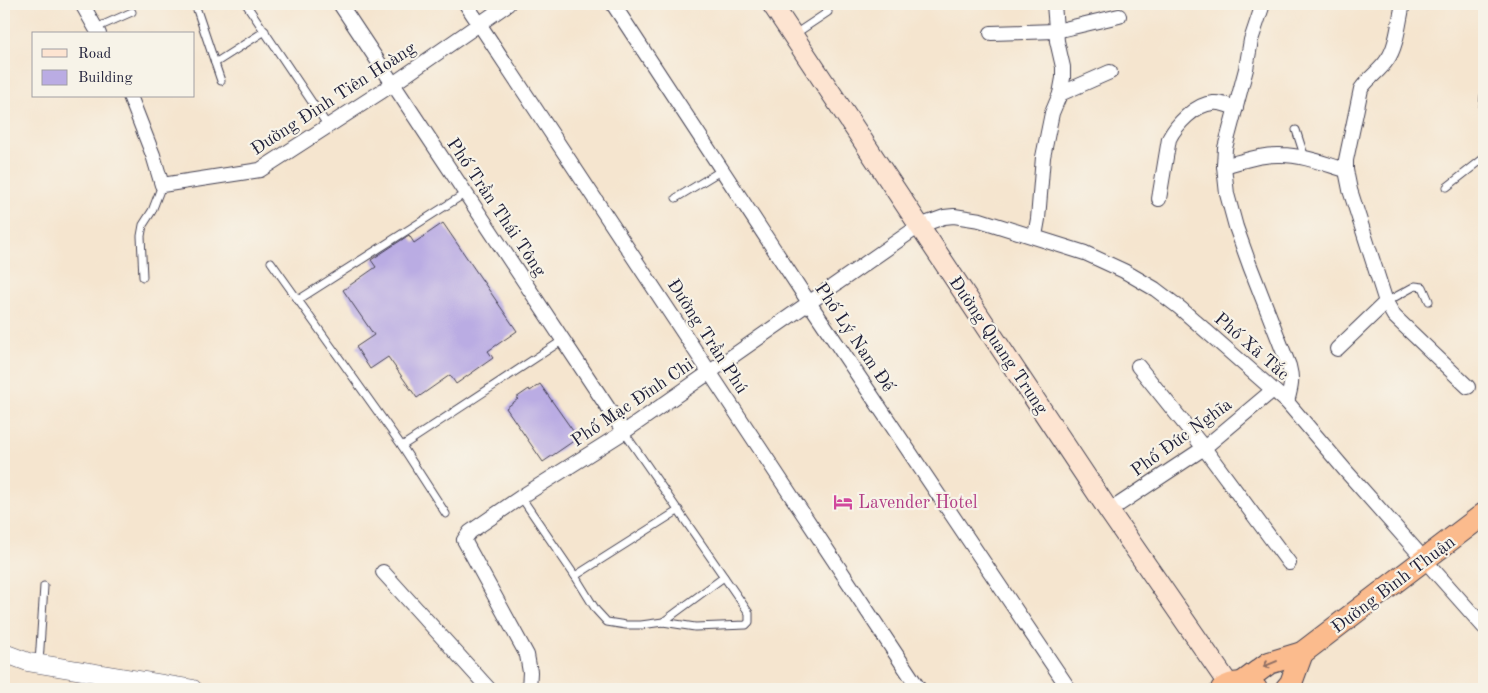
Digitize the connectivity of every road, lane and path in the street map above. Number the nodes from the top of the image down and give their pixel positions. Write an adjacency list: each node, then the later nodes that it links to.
1 (82, 4): 16 (street)
2 (195, 4): 21 (lane)
3 (246, 4): 18 (lane)
4 (340, 4): 24 (street, Phố Trần Thái Tông)
5 (466, 4): 15 (street, Đường Trần Phú)
6 (508, 4): 15 (street, Đường Đinh Tiên Hoàng)
7 (613, 4): 35 (street, Phố Lý Nam Đế)
8 (772, 4): 20 (main road, Đường Quang Trung)
9 (1054, 4): 17 (street)
10 (1263, 4): 28 (street)
11 (1403, 4): 36 (street)
12 (132, 12): 16 (lane)
13 (828, 12): 20 (lane)
14 (1119, 16): 17 (street)
15 (480, 24): 24 (street, Đường Đinh Tiên Hoàng); 53 (street, Đường Trần Phú)
16 (97, 31)
17 (1056, 31): 19 (street); 25 (street)
18 (265, 32): 21 (lane); 30 (lane)
19 (991, 33)
20 (793, 35): 42 (main road, Đường Quang Trung)
21 (215, 63): 23 (lane)
22 (1110, 72): 25 (street)
23 (221, 81)
24 (393, 84): 30 (street, Đường Đinh Tiên Hoàng); 39 (street, Phố Trần Thái Tông)
25 (1060, 94): 43 (street)
26 (1484, 96): 29 (lane)
27 (131, 98): 37 (street)
28 (1236, 108): 34 (street); 41 (street)
29 (1484, 114)
30 (328, 126): 37 (street, Đường Đinh Tiên Hoàng)
31 (1296, 130): 32 (lane)
32 (1306, 158): 34 (street); 36 (street)
33 (1484, 158): 38 (lane)
34 (1224, 166): 56 (street)
35 (722, 170): 40 (lane); 49 (street, Phố Lý Nam Đế)
36 (1346, 170): 48 (street)
37 (162, 185): 45 (lane)
38 (1447, 187)
39 (466, 193): 46 (lane); 50 (street, Phố Trần Thái Tông)
40 (676, 198)
41 (1159, 199)
42 (919, 226): 43 (street, Phố Xã Tắc); 49 (street, Phố Mạc Đĩnh Chi); 62 (main road, Đường Quang Trung)
43 (1035, 236): 55 (street, Phố Xã Tắc)
44 (271, 262): 46 (lane)
45 (143, 277)
46 (298, 300): 58 (lane)
47 (1429, 301): 48 (lane)
48 (1386, 302): 51 (street); 54 (street)
49 (810, 304): 53 (street, Phố Mạc Đĩnh Chi); 82 (street, Phố Lý Nam Đế)
50 (563, 340): 57 (street, Phố Trần Thái Tông); 58 (lane)
51 (1337, 349)
52 (1138, 366): 59 (street)
53 (710, 373): 57 (street, Phố Mạc Đĩnh Chi); 81 (street, Đường Trần Phú)
54 (1468, 387)
55 (1273, 390): 56 (street, Phố Xã Tắc); 59 (street, Phố Đức Nghĩa)
56 (1287, 402): 65 (street, Phố Xã Tắc)
57 (624, 432): 60 (street, Phố Mạc Đĩnh Chi); 61 (lane)
58 (402, 446): 63 (lane)
59 (1204, 448): 62 (street, Phố Đức Nghĩa); 66 (street)
60 (521, 497): 68 (lane); 80 (street, Phố Mạc Đĩnh Chi)
61 (679, 510): 68 (lane); 69 (lane)
62 (1110, 511): 77 (main road, Đường Quang Trung)
63 (446, 514)
64 (1484, 514): 65 (highway, Đường Bình Thuận)
65 (1424, 560): 72 (street, Phố Xã Tắc); 74 (highway, Đường Bình Thuận)
66 (1289, 562)
67 (383, 572): 79 (street)
68 (575, 576): 71 (lane)
69 (724, 577): 71 (lane); 71 (lane)
70 (44, 586): 75 (lane)
71 (663, 622)
72 (1484, 627)
73 (4, 653): 75 (street)
74 (1302, 654): 77 (highway, Đường Bình Thuận, one-way to 77); 83 (highway)
75 (33, 663): 76 (street); 78 (street)
76 (4, 668)
77 (1237, 686)
78 (194, 689)
79 (489, 689)
80 (529, 689)
81 (919, 689)
82 (1069, 689)
83 (1286, 689)

